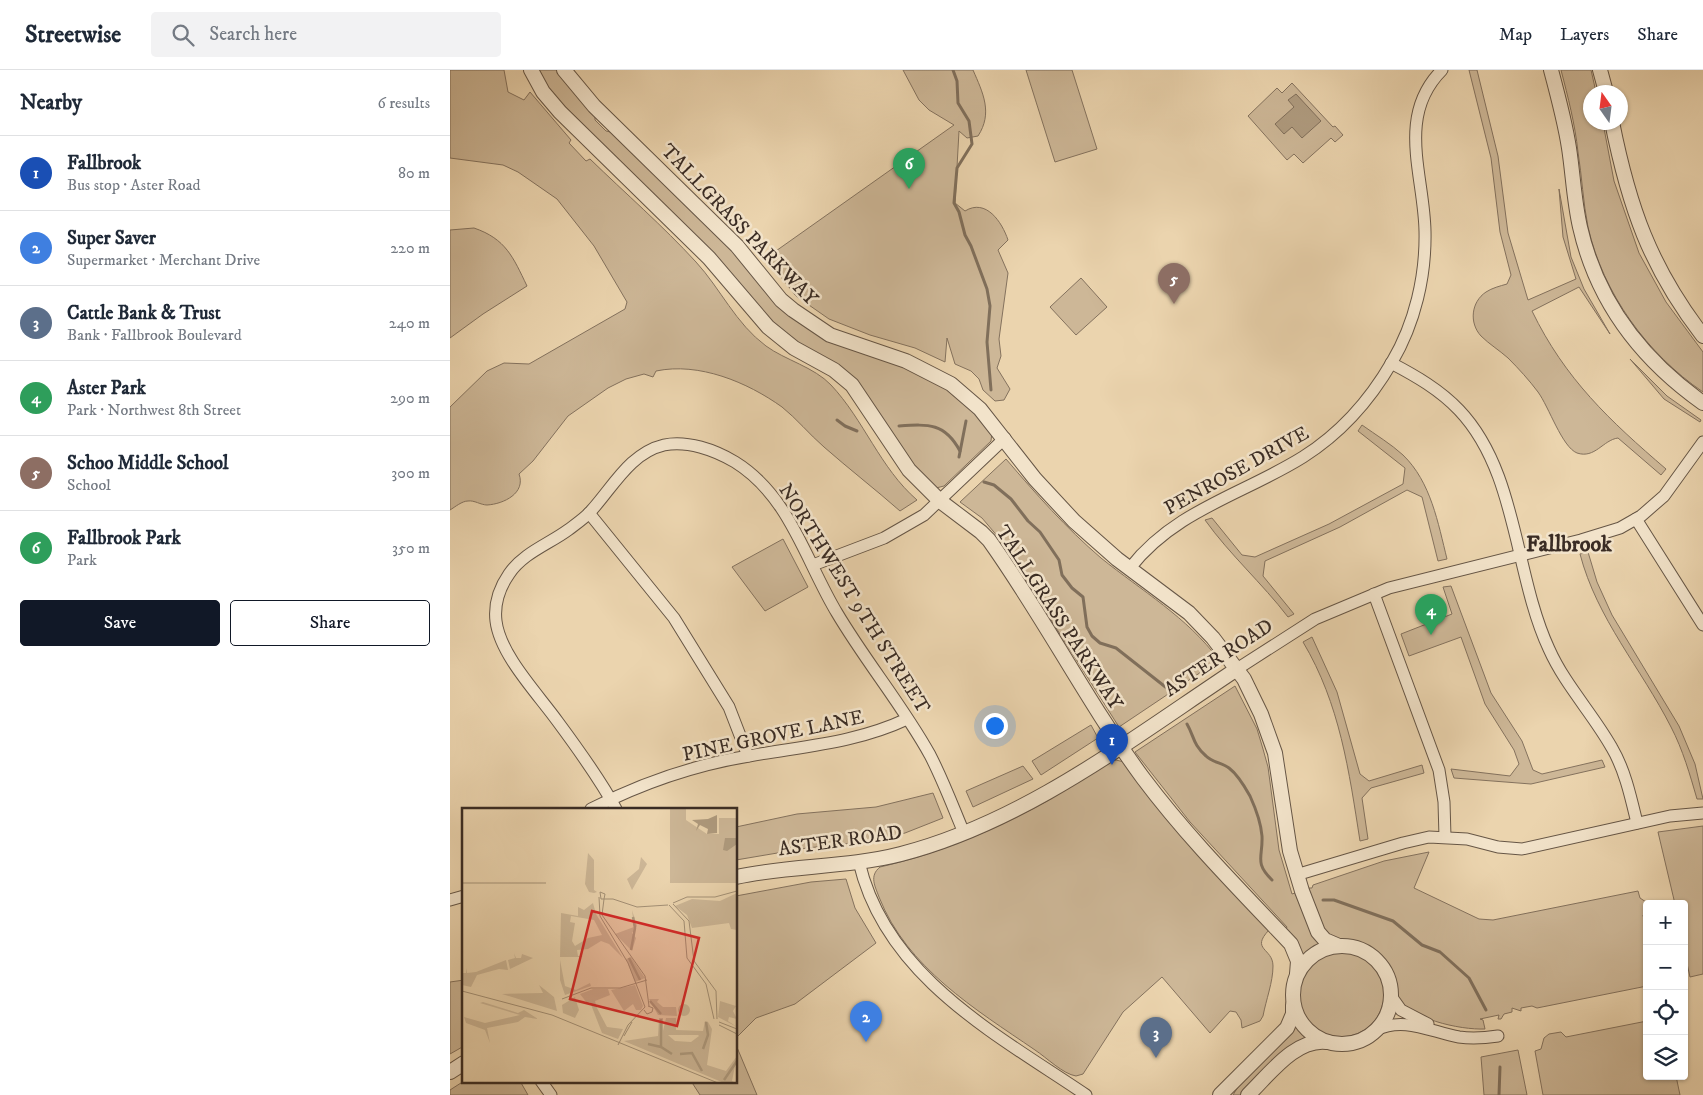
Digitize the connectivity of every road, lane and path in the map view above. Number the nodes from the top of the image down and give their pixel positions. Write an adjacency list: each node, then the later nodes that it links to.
1 (531, 70): 13 (street, TALLGRASS PARKWAY)
2 (564, 70): 11 (street, TALLGRASS PARKWAY)
3 (1442, 70): 9 (street, PENROSE DRIVE)
4 (1552, 70): 10 (street)
5 (1600, 70): 6 (street)
6 (1604, 85)
7 (1614, 130): 8 (street)
8 (1703, 336)
9 (1391, 363): 16 (street); 18 (street, PENROSE DRIVE)
10 (1703, 403)
11 (1005, 438): 13 (street); 18 (street, TALLGRASS PARKWAY)
12 (1703, 442): 15 (street, ASTER ROAD)
13 (940, 501): 17 (street); 23 (street, TALLGRASS PARKWAY)
14 (589, 513): 17 (street, NORTHWEST 9TH STREET); 24 (street); 25 (street, NORTHWEST 9TH STREET)
15 (1636, 519): 16 (street, ASTER ROAD); 20 (street)
16 (1520, 556): 19 (street, ASTER ROAD); 28 (street)
17 (813, 565): 22 (street, NORTHWEST 9TH STREET)
18 (1130, 568): 21 (street, TALLGRASS PARKWAY)
19 (1374, 594): 21 (street, ASTER ROAD); 30 (street)
20 (1703, 625)
21 (1237, 669): 23 (street, ASTER ROAD); 32 (street, TALLGRASS PARKWAY)
22 (907, 719): 24 (street, PINE GROVE LANE); 29 (street, NORTHWEST 9TH STREET)
23 (1121, 745): 29 (street, ASTER ROAD); 35 (street, TALLGRASS PARKWAY)
24 (748, 756): 25 (street, PINE GROVE LANE)
25 (613, 804): 26 (street, PINE GROVE LANE)
26 (595, 808)
27 (1703, 813): 28 (street)
28 (1637, 823): 30 (street)
29 (964, 833): 31 (street, ASTER ROAD)
30 (1445, 837): 32 (street)
31 (859, 862): 33 (street, ASTER ROAD); 46 (street)
32 (1296, 875): 34 (street, TALLGRASS PARKWAY)
33 (738, 877)
34 (1339, 946): 35 (street); 36 (street)
35 (1297, 974): 37 (street)
36 (1392, 996): 38 (street); 39 (street)
37 (1294, 1002): 41 (street); 47 (street)
38 (1376, 1030): 39 (street); 41 (street)
39 (1452, 1036): 40 (street)
40 (1498, 1036)
41 (1334, 1043): 48 (street)
42 (462, 1065): 43 (street)
43 (450, 1072)
44 (542, 1082): 45 (street)
45 (551, 1095)
46 (1086, 1095)
47 (1220, 1095)
48 (1248, 1095)

